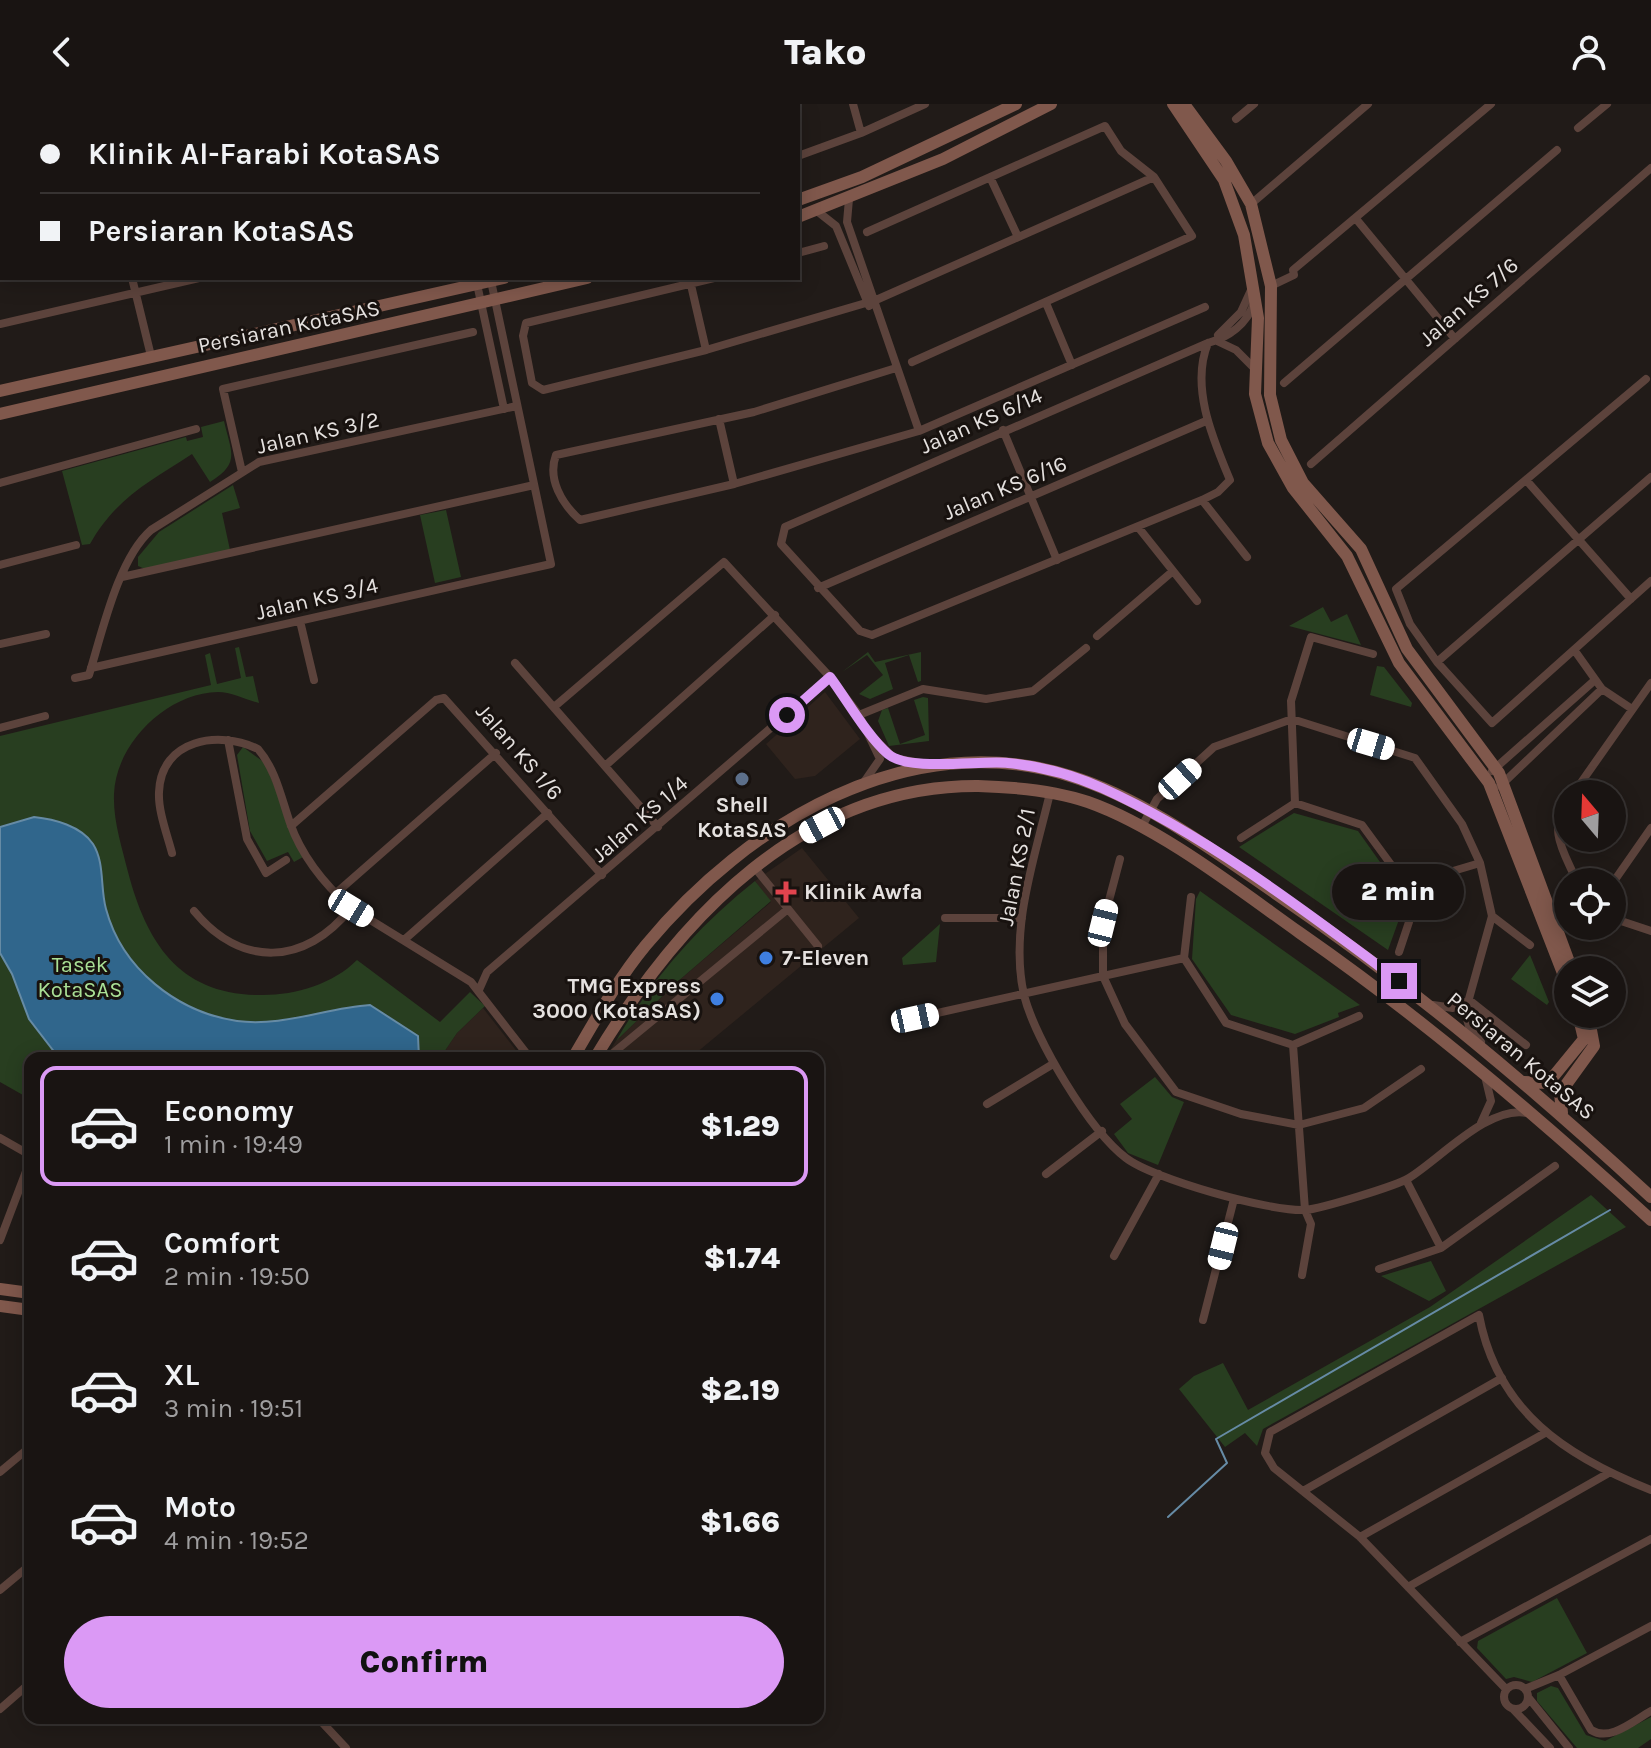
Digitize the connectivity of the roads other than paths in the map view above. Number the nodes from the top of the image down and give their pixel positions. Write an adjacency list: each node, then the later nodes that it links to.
1 (853, 104): 13 (street)
2 (925, 104): 13 (street)
3 (1016, 104): 19 (street)
4 (1051, 104): 20 (street)
5 (1173, 104): 38 (street)
6 (1184, 104): 21 (street)
7 (1254, 104): 11 (street)
8 (1368, 104): 21 (street)
9 (1491, 104): 24 (street)
10 (1607, 104): 12 (street)
11 (1236, 119)
12 (1578, 128)
13 (861, 133): 15 (street)
14 (1557, 150): 29 (street)
15 (800, 155)
16 (1651, 168): 47 (street, Jalan KS 7/6)
17 (990, 177): 18 (street); 25 (street); 26 (street)
18 (1154, 177): 26 (street); 42 (street)
19 (800, 199)
20 (849, 199): 22 (street); 41 (street)
21 (1251, 204): 37 (street)
22 (817, 211): 23 (street); 41 (street)
23 (800, 216)
24 (1357, 220): 29 (street); 37 (street)
25 (867, 232)
26 (1018, 237): 41 (street)
27 (824, 246): 28 (street)
28 (800, 252)
29 (1405, 279): 47 (street); 56 (street)
30 (132, 280): 39 (street)
31 (191, 280): 39 (street)
32 (498, 280): 35 (street, Persiaran KotaSAS); 40 (street)
33 (579, 280): 40 (street, Persiaran KotaSAS)
34 (707, 280): 36 (street)
35 (477, 284): 43 (street); 50 (street, Persiaran KotaSAS)
36 (691, 285): 49 (street); 49 (street)
37 (1271, 286): 38 (street); 115 (street)
38 (1255, 289): 48 (street, Jalan KS 6/14); 54 (street)
39 (136, 294): 45 (street); 50 (street)
40 (496, 301): 43 (street, Persiaran KotaSAS); 58 (street)
41 (871, 302): 49 (street); 53 (street)
42 (1046, 303): 51 (street); 52 (street)
43 (481, 305): 59 (street); 60 (street, Persiaran KotaSAS)
44 (1205, 307): 52 (street)
45 (0, 324)
46 (473, 332): 67 (street)
47 (1455, 339): 66 (street, Jalan KS 7/6)
48 (1212, 342): 54 (street); 62 (street); 64 (street, Jalan KS 6/14)
49 (706, 350)
50 (151, 356): 57 (street, Persiaran KotaSAS)
51 (912, 362)
52 (1072, 365): 65 (street)
53 (896, 368): 61 (street); 65 (street)
54 (1257, 373): 116 (street)
55 (1646, 379): 69 (street)
56 (1284, 383)
57 (0, 391)
58 (517, 406): 59 (street, Jalan KS 3/2); 72 (street)
59 (504, 409): 67 (street, Jalan KS 3/2)
60 (0, 414)
61 (719, 419): 71 (street); 71 (street)
62 (1206, 421): 73 (street, Jalan KS 6/16); 74 (street)
63 (196, 429): 70 (street)
64 (1003, 430): 73 (street); 84 (street, Jalan KS 6/14)
65 (919, 431): 71 (street)
66 (1311, 464)
67 (242, 472): 82 (street, Jalan KS 3/2)
68 (1651, 477): 76 (street)
69 (1526, 480): 76 (street); 95 (street)
70 (0, 483)
71 (734, 484)
72 (534, 485): 82 (street); 88 (street, Jalan KS 3/4)
73 (1030, 496): 79 (street); 84 (street, Jalan KS 6/16)
74 (1202, 500): 75 (street); 78 (street)
75 (1138, 527): 79 (street); 81 (street)
76 (1578, 539): 85 (street); 95 (street)
77 (76, 545): 80 (street)
78 (1247, 557)
79 (1057, 560): 84 (street)
80 (0, 565)
81 (1173, 571): 86 (street); 90 (street)
82 (122, 577): 97 (street, Jalan KS 3/2)
83 (1651, 581): 85 (street)
84 (818, 588)
85 (1631, 599): 93 (street)
86 (1197, 601)
87 (775, 615): 98 (street); 104 (street); 114 (street)
88 (300, 621): 97 (street, Jalan KS 3/4); 100 (street)
89 (46, 634): 91 (street)
90 (1097, 636)
91 (0, 644)
92 (1086, 648): 106 (street)
93 (1575, 651): 95 (street); 101 (street)
94 (1373, 654): 108 (street)
95 (1437, 662)
96 (515, 663): 104 (street)
97 (91, 668): 99 (street, Jalan KS 3/4)
98 (830, 677): 106 (street); 125 (street, Jalan KS 1/4)
99 (75, 678)
100 (314, 680)
101 (1595, 680): 103 (street); 115 (street)
102 (1651, 683): 105 (street)
103 (1602, 689): 105 (street); 119 (street)
104 (554, 707): 114 (street)
105 (1632, 709): 117 (street)
106 (859, 715): 110 (street)
107 (45, 716): 109 (street)
108 (1292, 719): 121 (street); 122 (street); 132 (street)
109 (0, 728)
110 (870, 734): 113 (street); 118 (street)
111 (228, 740): 124 (street); 129 (street); 131 (street)
112 (496, 753): 123 (street, Jalan KS 1/6); 124 (street, Jalan KS 1/6); 137 (street)
113 (925, 764): 118 (street, Persiaran KotaSAS); 122 (street, Persiaran KotaSAS)
114 (605, 766): 125 (street)
115 (1496, 768): 116 (street); 119 (street)
116 (1485, 776): 119 (street)
117 (1583, 780)
118 (864, 783): 166 (street, Persiaran KotaSAS)
119 (1498, 787): 151 (street); 152 (street)
120 (1050, 793): 126 (street, Persiaran KotaSAS); 133 (street, Persiaran KotaSAS); 144 (street, Jalan KS 2/1)
121 (1295, 803): 128 (street); 136 (street)
122 (1150, 812): 126 (street); 158 (street, Persiaran KotaSAS)
123 (548, 813): 135 (street, Jalan KS 1/6); 147 (street)
124 (291, 826): 137 (street)
125 (658, 827): 135 (street, Jalan KS 1/4)
126 (1141, 828): 172 (street, Persiaran KotaSAS)
127 (1651, 828): 134 (street)
128 (1241, 838)
129 (172, 853)
130 (1120, 859): 154 (street)
131 (286, 860)
132 (1480, 863): 136 (street); 142 (street)
133 (755, 868): 140 (street); 167 (street, Persiaran KotaSAS)
134 (1623, 868)
135 (602, 875): 155 (street, Jalan KS 1/4)
136 (1406, 885): 150 (street)
137 (335, 894): 139 (street)
138 (1191, 897): 153 (street)
139 (351, 908): 141 (street); 147 (street)
140 (788, 909): 149 (street); 168 (street)
141 (194, 911)
142 (1492, 916): 148 (street); 157 (street)
143 (945, 918): 144 (street)
144 (1022, 918): 156 (street, Jalan KS 2/1)
145 (1626, 923): 146 (street)
146 (1650, 932)
147 (404, 940): 155 (street)
148 (1530, 945)
149 (818, 946)
150 (1399, 952)
151 (1557, 956)
152 (1566, 956)
153 (1184, 958): 154 (street); 163 (street)
154 (1103, 976): 156 (street); 177 (street)
155 (479, 990): 165 (street)
156 (1024, 995): 160 (street); 170 (street, Jalan KS 2/1)
157 (1469, 1000): 158 (street); 164 (street); 169 (street)
158 (1427, 1004): 169 (street, Persiaran KotaSAS)
159 (1359, 1016): 163 (street)
160 (915, 1018)
161 (1581, 1028): 173 (street)
162 (1591, 1028): 176 (street)
163 (1293, 1045): 177 (street)
164 (1526, 1045)
165 (526, 1052)
166 (575, 1052)
167 (599, 1052)
168 (614, 1052)
169 (1490, 1053): 173 (street, Persiaran KotaSAS)
170 (1053, 1064): 174 (street); 179 (street, Jalan KS 2/1)
171 (1421, 1069): 177 (street)
172 (1484, 1075): 175 (street, Persiaran KotaSAS); 178 (street)
173 (1524, 1082): 176 (street, Persiaran KotaSAS)
174 (987, 1104)
175 (1529, 1113): 178 (street, Jalan KS 2/1); 190 (street, Persiaran KotaSAS)
176 (1564, 1117): 187 (street, Persiaran KotaSAS)
177 (1299, 1125): 189 (street)
178 (1479, 1127): 186 (street, Jalan KS 2/1)
179 (1102, 1131): 184 (street); 185 (street, Jalan KS 2/1)
180 (0, 1138): 181 (street)
181 (24, 1154)
182 (1555, 1166): 192 (street)
183 (24, 1174): 191 (street)
184 (1046, 1174)
185 (1159, 1174): 188 (street, Jalan KS 2/1); 193 (street)
186 (1406, 1180): 189 (street, Jalan KS 2/1); 192 (street)
187 (1651, 1197)
188 (1234, 1199): 189 (street, Jalan KS 2/1); 200 (street)
189 (1305, 1210): 195 (street)
190 (1651, 1220)
191 (0, 1240)
192 (1441, 1248): 194 (street)
193 (1114, 1256)
194 (1379, 1269)
195 (1302, 1275)
196 (0, 1289): 197 (street)
197 (24, 1292)
198 (0, 1306): 199 (street)
199 (24, 1309)
200 (1203, 1320)
201 (1502, 1378): 202 (street); 207 (street); 207 (street)
202 (1545, 1433): 205 (street); 208 (street)
203 (24, 1452): 204 (street)
204 (0, 1472)
205 (1607, 1474): 206 (street); 211 (street)
206 (1651, 1490)
207 (1303, 1491): 208 (street)
208 (1360, 1537): 211 (street)
209 (1651, 1539): 214 (street)
210 (24, 1570): 212 (street)
211 (1408, 1587): 214 (street)
212 (0, 1590)
213 (1651, 1626): 215 (street)
214 (1460, 1642): 217 (street)
215 (1559, 1675): 218 (street); 221 (street)
216 (24, 1688): 219 (street)
217 (1506, 1689): 218 (street); 220 (street)
218 (1527, 1693): 220 (street); 225 (street)
219 (0, 1709)
220 (1513, 1709): 224 (street)
221 (1651, 1711)
222 (324, 1724): 223 (street)
223 (346, 1748)
224 (1550, 1748)
225 (1569, 1748)

